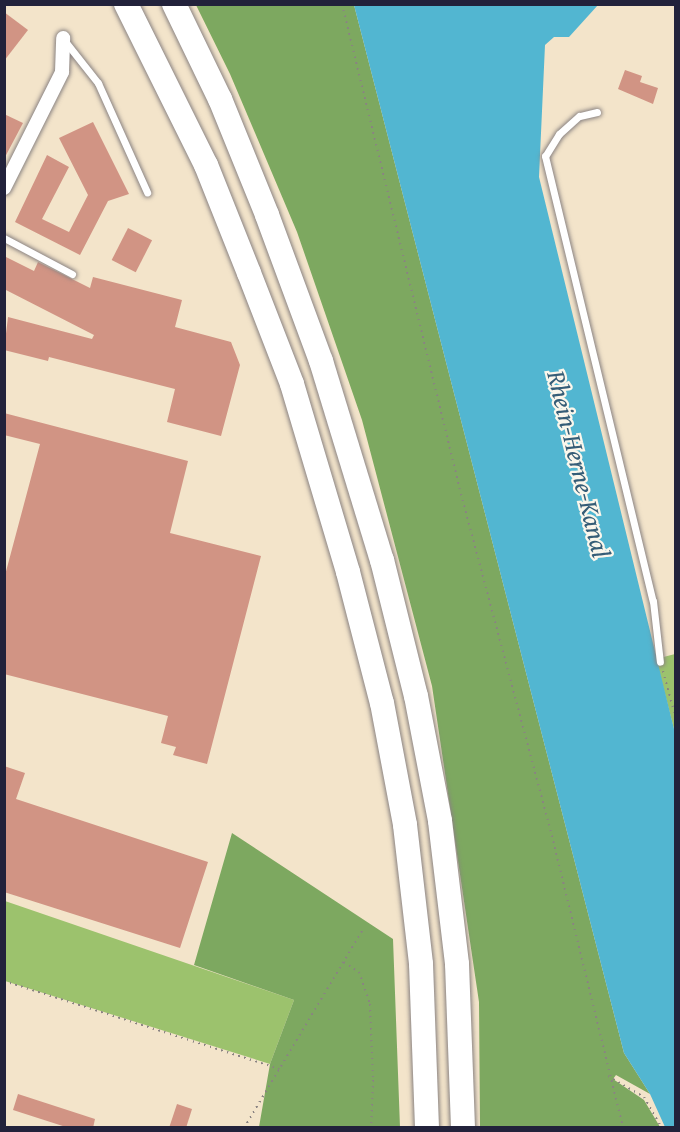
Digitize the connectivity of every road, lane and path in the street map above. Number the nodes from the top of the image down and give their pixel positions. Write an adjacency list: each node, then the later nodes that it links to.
1 (126, 4): 19 (highway)
2 (174, 4): 20 (highway)
3 (342, 4): 16 (path)
4 (63, 38): 6 (street); 7 (lane)
5 (597, 112): 10 (lane)
6 (4, 188)
7 (147, 192)
8 (4, 238): 9 (lane)
9 (72, 274)
10 (660, 663): 11 (path)
11 (675, 719)
12 (363, 930): 13 (path)
13 (344, 962): 15 (path); 18 (path)
14 (4, 981): 15 (path)
15 (279, 1070): 17 (path)
16 (608, 1076): 21 (path); 22 (path)
17 (244, 1128)
18 (371, 1128)
19 (427, 1128)
20 (463, 1128)
21 (623, 1128)
22 (662, 1128)

